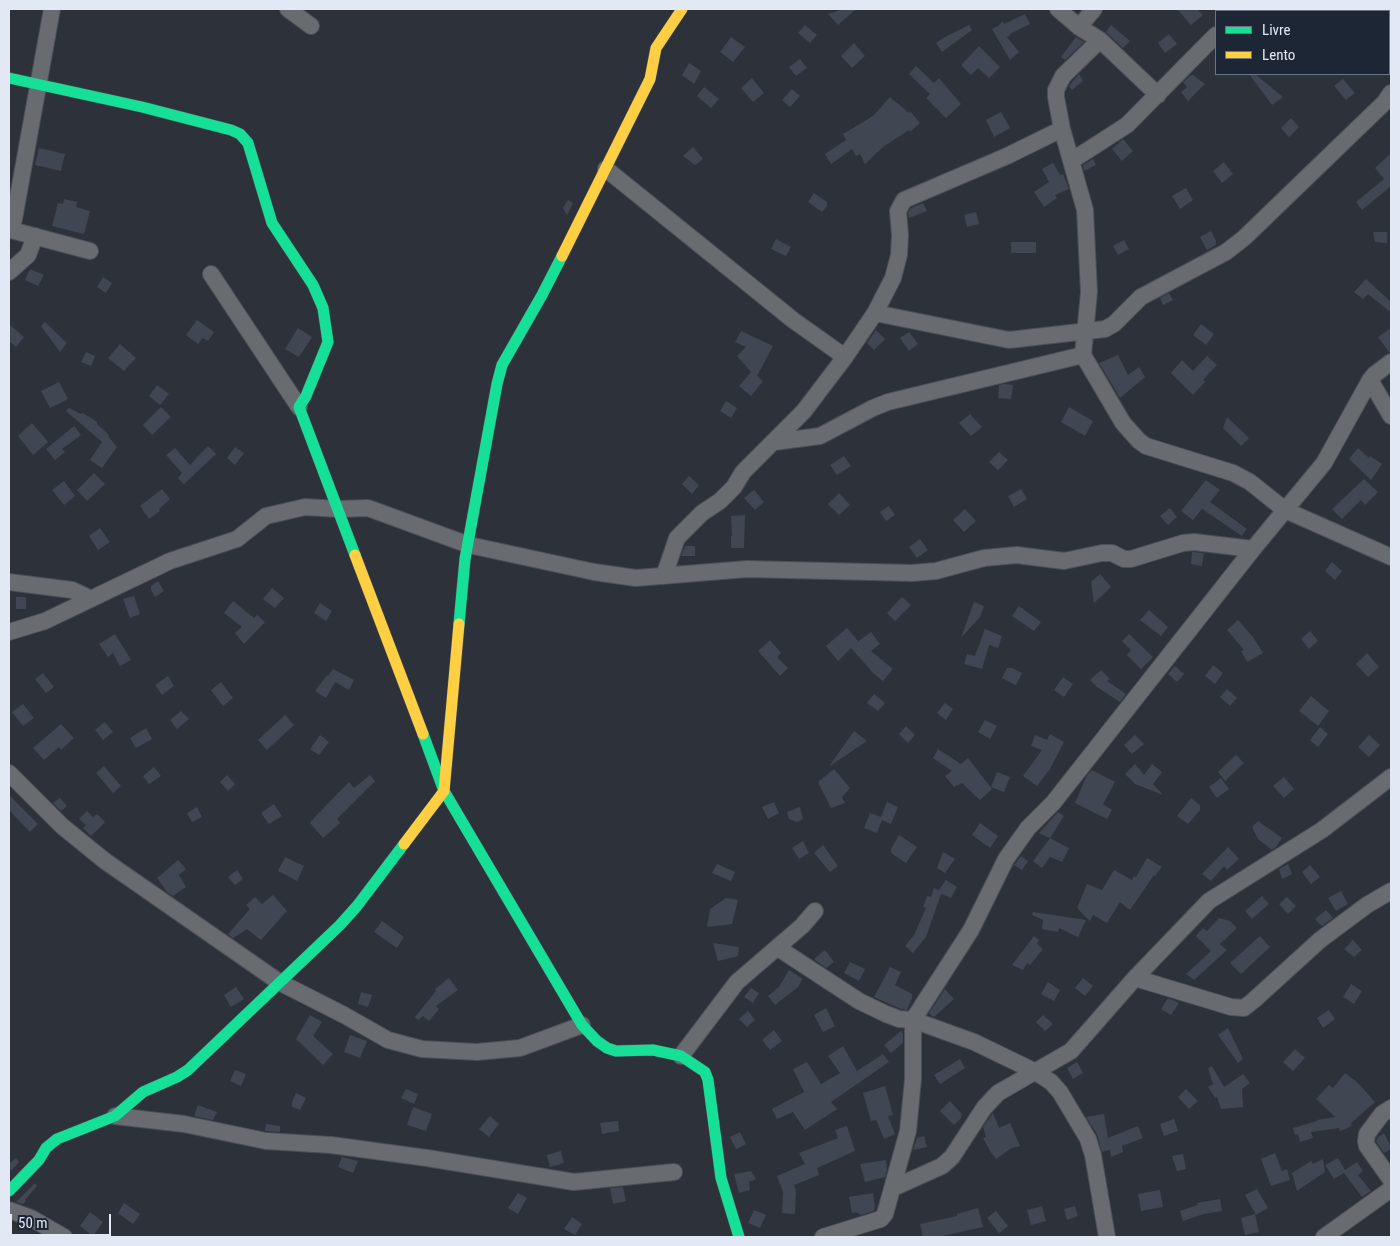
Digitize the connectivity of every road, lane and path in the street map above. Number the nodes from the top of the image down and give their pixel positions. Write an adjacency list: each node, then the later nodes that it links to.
1 (52, 9): 11 (street)
2 (288, 9): 6 (street)
3 (682, 9): 16 (street)
4 (1058, 9): 7 (street)
5 (1094, 9): 7 (street)
6 (311, 26)
7 (1079, 27): 9 (street)
8 (1215, 36): 13 (street)
9 (1100, 40): 13 (street); 14 (street)
10 (9, 78): 11 (street)
11 (38, 84): 17 (street); 28 (street)
12 (1391, 93): 23 (street)
13 (1158, 95): 15 (street)
14 (1062, 129): 15 (street); 22 (street)
15 (1071, 161): 23 (street)
16 (606, 169): 25 (street); 33 (street)
17 (10, 229): 18 (street)
18 (35, 236): 19 (street); 20 (street)
19 (90, 251)
20 (9, 272)
21 (211, 274): 28 (street)
22 (875, 313): 23 (street); 25 (street)
23 (1085, 330): 24 (street)
24 (1083, 354): 30 (street); 32 (street)
25 (845, 357): 30 (street)
26 (1391, 362): 27 (street)
27 (1370, 380): 29 (street); 32 (street)
28 (298, 407): 31 (street)
29 (1391, 416)
30 (774, 442): 36 (street)
31 (338, 509): 33 (street); 38 (street); 42 (street)
32 (1285, 510): 34 (street); 35 (street)
33 (469, 544): 36 (street); 42 (street)
34 (1253, 550): 36 (street); 48 (street)
35 (1391, 557)
36 (664, 576)
37 (9, 582): 38 (street)
38 (91, 599): 39 (street)
39 (9, 632)
40 (9, 773): 47 (street)
41 (1391, 777): 46 (street)
42 (444, 791): 47 (street); 49 (street)
43 (1391, 891): 46 (street)
44 (815, 911): 45 (street)
45 (778, 948): 48 (street); 50 (street)
46 (1136, 978): 51 (street)
47 (279, 982): 49 (street); 53 (street)
48 (913, 1020): 51 (street); 56 (street)
49 (582, 1025): 50 (street)
50 (681, 1056): 61 (street)
51 (1036, 1072): 56 (street); 63 (street)
52 (1391, 1108): 55 (street)
53 (116, 1116): 54 (street); 58 (street)
54 (674, 1172)
55 (1391, 1180)
56 (894, 1188): 62 (street)
57 (1391, 1189): 64 (street)
58 (9, 1191)
59 (9, 1210): 60 (street)
60 (64, 1237)
61 (739, 1237)
62 (823, 1237)
63 (1106, 1237)
64 (1324, 1237)

